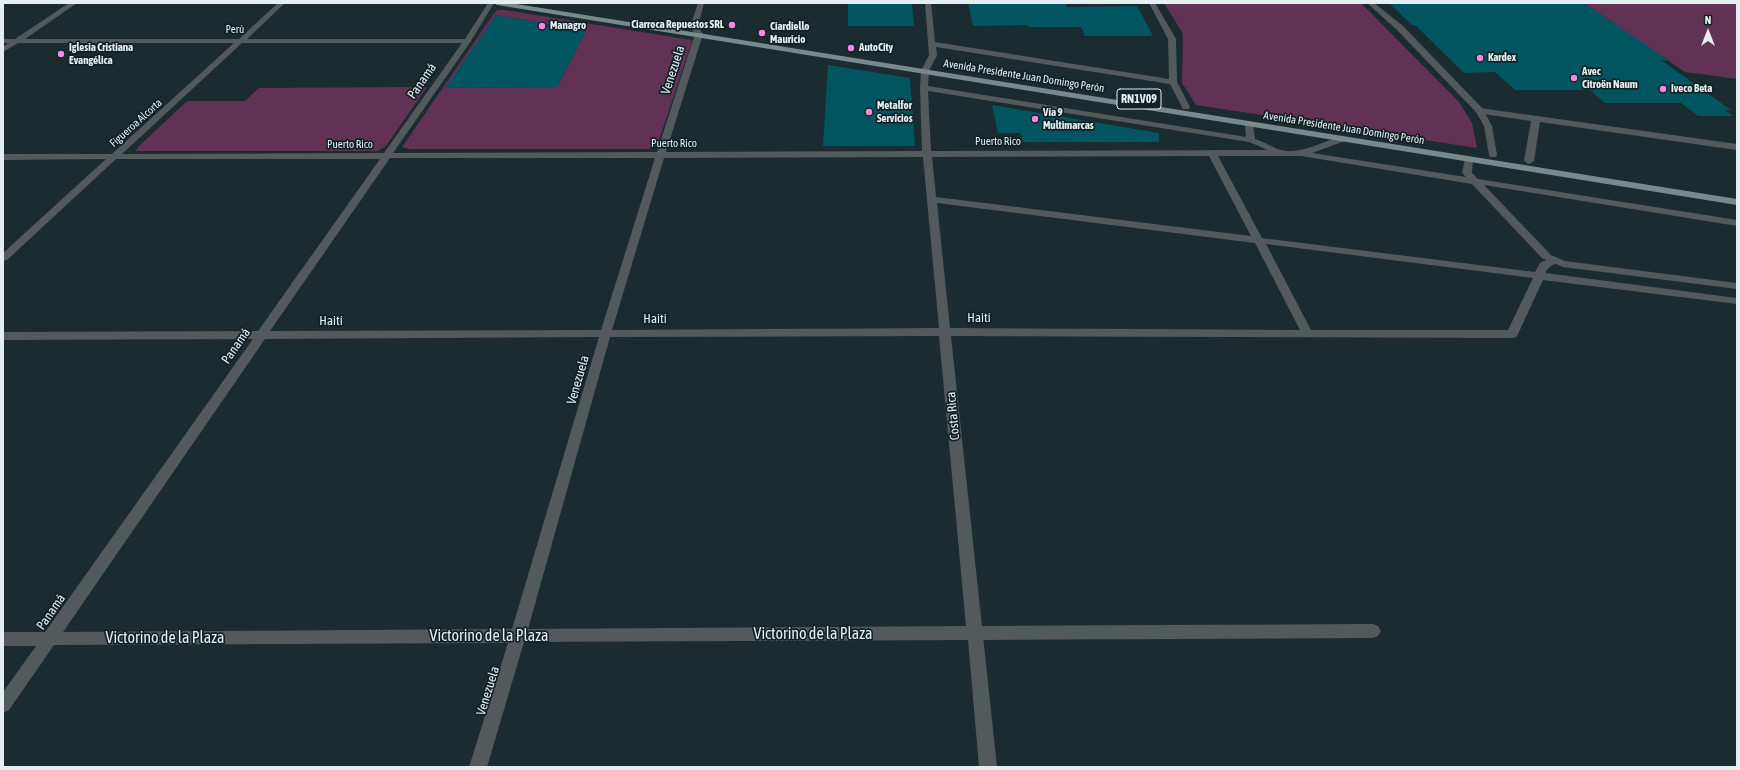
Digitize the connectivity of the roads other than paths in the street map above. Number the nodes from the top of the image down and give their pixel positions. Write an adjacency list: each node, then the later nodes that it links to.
1 (74, 3): 12 (street)
2 (282, 3): 13 (street, Figueroa Alcorta)
3 (491, 3): 14 (street, Panamá)
4 (497, 3): 10 (main road, Avenida Presidente Juan Domingo Perón / RN1V09)
5 (542, 3): 10 (main road, Avenida Presidente Juan Domingo Perón / RN1V09)
6 (701, 3): 10 (street, Venezuela)
7 (928, 3): 15 (street, Costa Rica)
8 (1152, 3): 18 (street)
9 (1370, 3): 21 (street)
10 (696, 31): 17 (main road, Avenida Presidente Juan Domingo Perón / RN1V09); 32 (street, Venezuela)
11 (3, 41): 12 (street, Perú)
12 (16, 41): 13 (street, Perú); 16 (street)
13 (242, 41): 14 (street, Perú); 35 (street, Figueroa Alcorta)
14 (467, 41): 33 (street, Panamá)
15 (933, 44): 17 (street, Costa Rica); 18 (street)
16 (3, 50)
17 (929, 64): 19 (street, Costa Rica); 20 (main road, Avenida Presidente Juan Domingo Perón / RN1V09); 23 (main road, Avenida Presidente Juan Domingo Perón / RN1V09)
18 (1173, 82): 20 (street)
19 (924, 88): 25 (street); 30 (street, Costa Rica)
20 (1186, 107): 31 (main road, Avenida Presidente Juan Domingo Perón / RN1V09)
21 (1480, 111): 22 (street); 31 (street)
22 (1536, 118): 26 (street); 37 (street)
23 (1249, 124): 24 (main road, Avenida Presidente Juan Domingo Perón / RN1V09); 25 (street)
24 (1342, 139): 29 (street, Puerto Rico); 36 (main road, Avenida Presidente Juan Domingo Perón / RN1V09)
25 (1251, 140): 28 (street)
26 (1737, 147)
27 (1212, 153): 28 (street, Puerto Rico); 30 (street, Puerto Rico); 43 (street)
28 (1278, 153): 29 (street, Puerto Rico)
29 (1302, 153): 38 (street)
30 (927, 155): 32 (street, Puerto Rico); 40 (street, Costa Rica)
31 (1493, 155): 37 (main road, Avenida Presidente Juan Domingo Perón / RN1V09)
32 (660, 156): 33 (street, Puerto Rico); 51 (street, Venezuela)
33 (386, 157): 35 (street, Puerto Rico); 52 (street, Panamá)
34 (3, 158): 35 (street, Puerto Rico)
35 (114, 158): 44 (street, Figueroa Alcorta)
36 (1469, 159): 38 (street); 41 (main road, Avenida Presidente Juan Domingo Perón / RN1V09)
37 (1529, 161): 39 (main road, Avenida Presidente Juan Domingo Perón / RN1V09)
38 (1476, 182): 42 (street); 45 (street)
39 (1737, 193)
40 (931, 199): 43 (street); 49 (street, Costa Rica)
41 (1737, 202)
42 (1737, 223)
43 (1258, 241): 46 (street); 50 (street)
44 (3, 258)
45 (1550, 258): 46 (street); 47 (street)
46 (1538, 276): 48 (street); 50 (street, Haití)
47 (1737, 286)
48 (1737, 301)
49 (945, 332): 50 (street, Haití); 51 (street, Haití); 55 (street, Costa Rica)
50 (1307, 332)
51 (606, 334): 52 (street, Haití); 56 (street, Venezuela)
52 (261, 335): 53 (street, Haití); 58 (street, Panamá)
53 (3, 336)
54 (1373, 631): 55 (street, Victorino de la Plaza)
55 (974, 632): 56 (street, Victorino de la Plaza); 61 (street, Costa Rica)
56 (520, 636): 58 (street, Victorino de la Plaza); 60 (street, Venezuela)
57 (3, 639): 58 (street, Victorino de la Plaza)
58 (50, 639): 59 (street, Panamá)
59 (3, 705)
60 (478, 767)
61 (988, 767)

